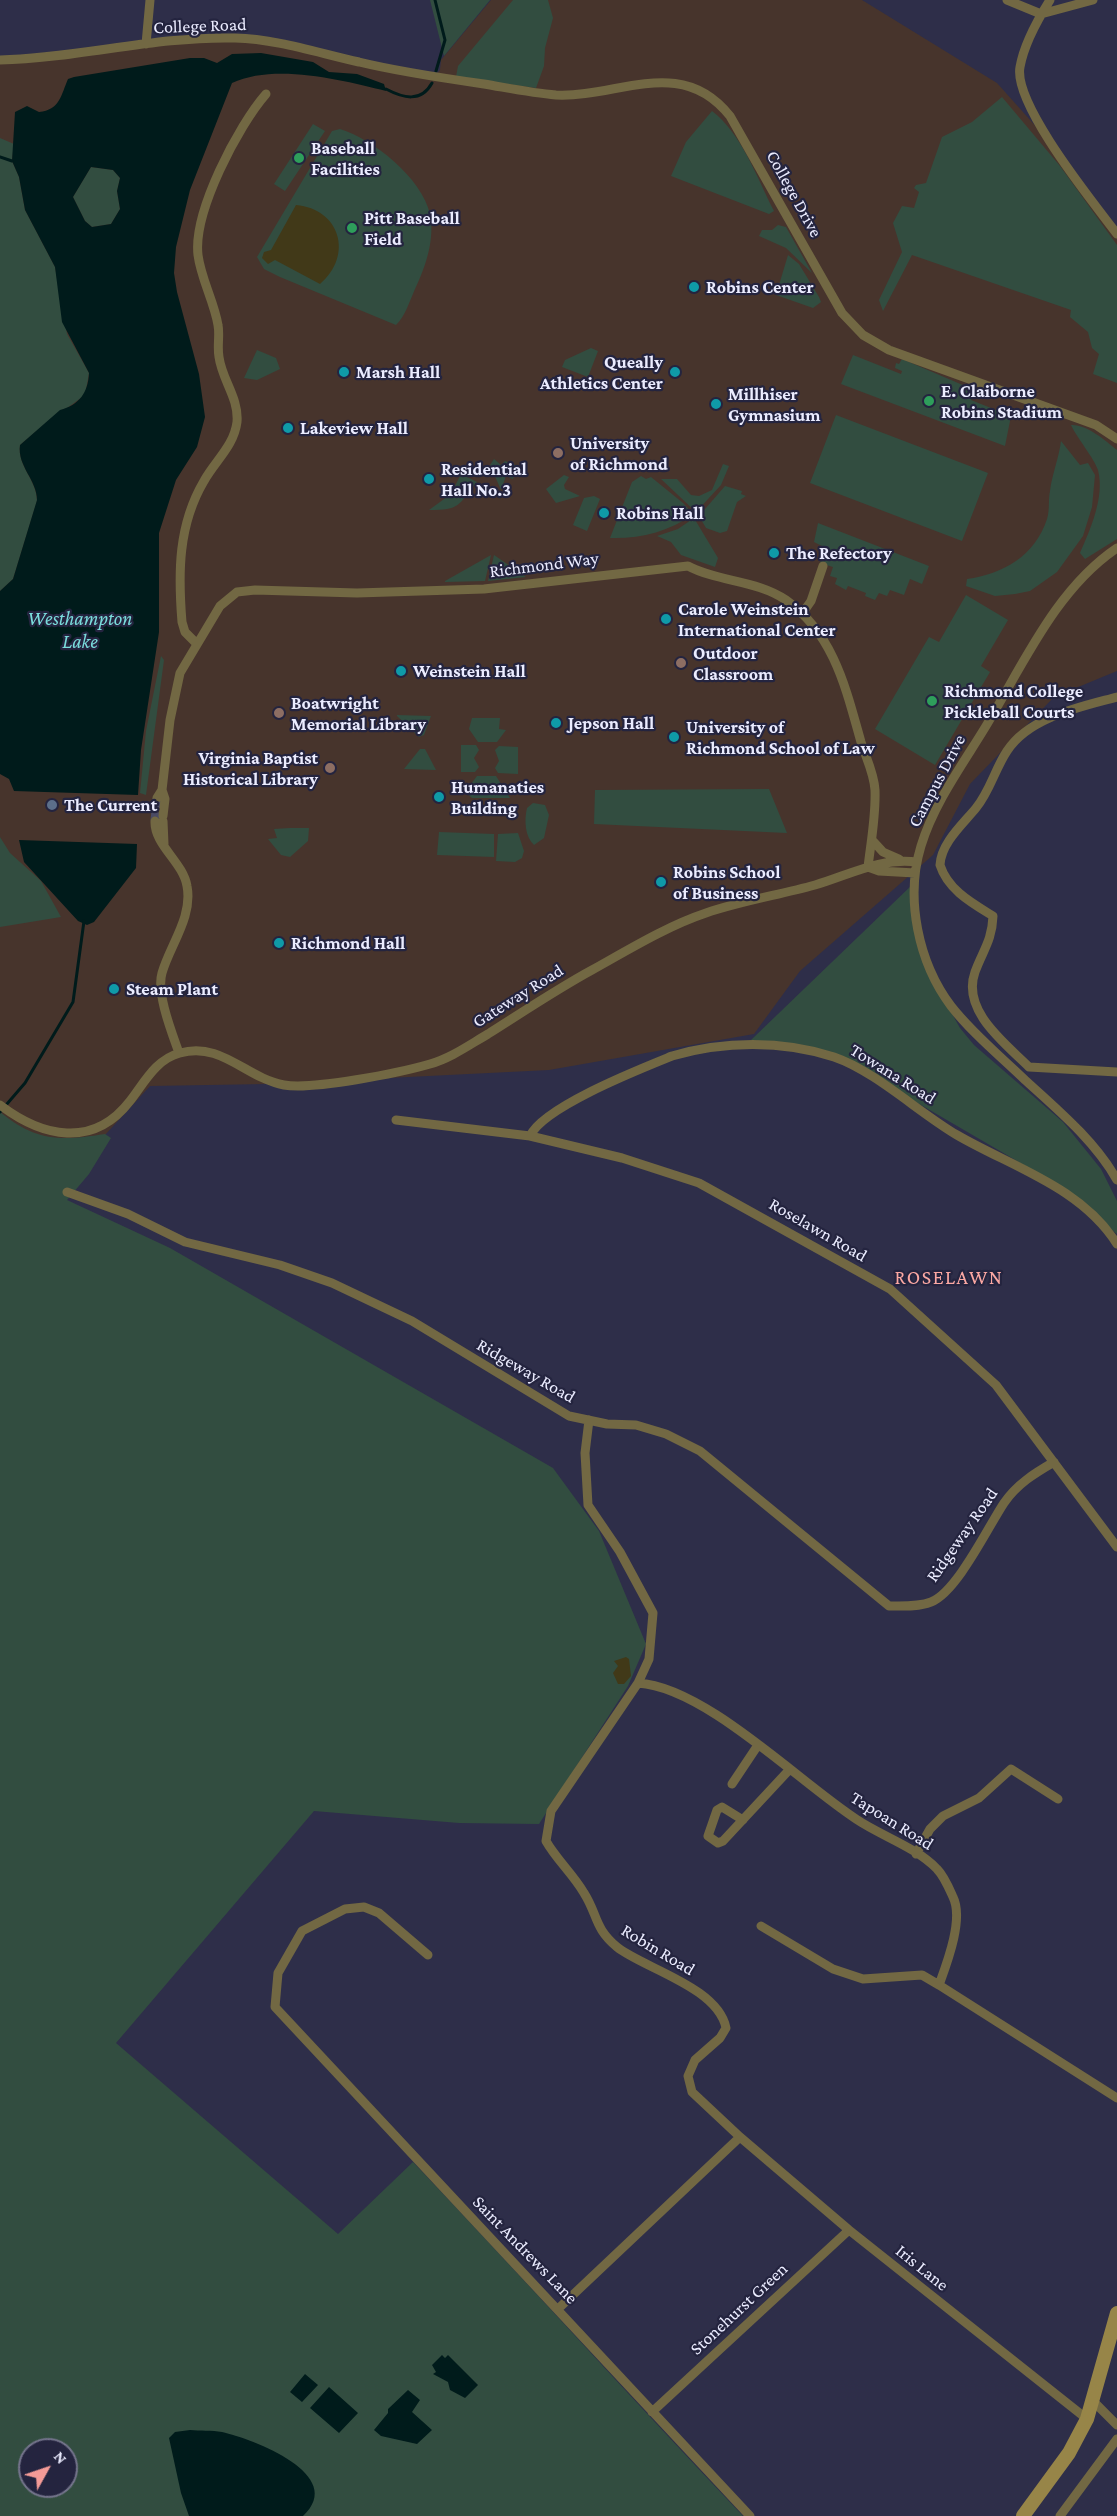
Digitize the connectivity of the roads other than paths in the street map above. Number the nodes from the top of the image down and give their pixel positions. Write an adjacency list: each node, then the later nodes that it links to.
1 (150, 0): 6 (street)
2 (1007, 0): 5 (street)
3 (1050, 0): 5 (street)
4 (1093, 0): 5 (street)
5 (1041, 14): 10 (street)
6 (146, 44): 7 (street, College Road); 8 (street, College Road)
7 (0, 60)
8 (435, 77): 11 (street, College Drive)
9 (266, 94): 15 (street)
10 (1117, 234)
11 (1117, 439)
12 (1117, 548): 19 (street, Campus Drive)
13 (823, 567): 14 (street)
14 (802, 614): 15 (street, Richmond Way); 17 (street, Richmond Way)
15 (197, 644): 22 (street, Richmond Way)
16 (1117, 697): 23 (street)
17 (872, 840): 18 (street, Gateway Road); 20 (street, Richmond Way)
18 (904, 860): 19 (street, Gateway Road); 20 (street, Gateway Road)
19 (918, 862): 21 (street, Campus Drive)
20 (868, 867): 21 (street, Gateway Road); 22 (street, Gateway Road)
21 (915, 873): 24 (street, Campus Drive)
22 (179, 1053): 26 (street)
23 (1029, 1067): 24 (street); 25 (street)
24 (1013, 1068): 29 (street, Campus Drive)
25 (1117, 1072)
26 (0, 1105)
27 (396, 1120): 28 (street, Roselawn Road)
28 (530, 1136): 31 (street, Towana Road); 33 (street, Roselawn Road)
29 (1117, 1180)
30 (67, 1192): 32 (street, Ridgeway Road)
31 (1117, 1244)
32 (590, 1420): 33 (street, Ridgeway Road); 35 (street)
33 (1054, 1462): 34 (street, Roselawn Road)
34 (1117, 1547)
35 (638, 1683): 36 (street, Tapoan Road); 46 (street, Robin Road)
36 (758, 1745): 37 (street, Tapoan Road); 38 (street)
37 (790, 1769): 40 (street); 41 (street, Tapoan Road)
38 (732, 1784)
39 (1058, 1799): 41 (street)
40 (743, 1820)
41 (916, 1854): 44 (street, Tapoan Road)
42 (761, 1926): 44 (street)
43 (428, 1955): 48 (street, Saint Andrews Lane)
44 (939, 1985): 45 (street)
45 (1117, 2098)
46 (740, 2137): 47 (street, Iris Lane); 48 (street)
47 (849, 2230): 51 (street, Stonehurst Green); 52 (street, Iris Lane)
48 (559, 2308): 51 (street, Saint Andrews Lane)
49 (1117, 2313): 50 (main road)
50 (1094, 2402): 52 (main road); 53 (street)
51 (652, 2412): 55 (street, Saint Andrews Lane)
52 (1087, 2419): 56 (main road)
53 (1117, 2425)
54 (1117, 2439): 57 (street)
55 (750, 2516)
56 (1023, 2516)
57 (1060, 2516)

